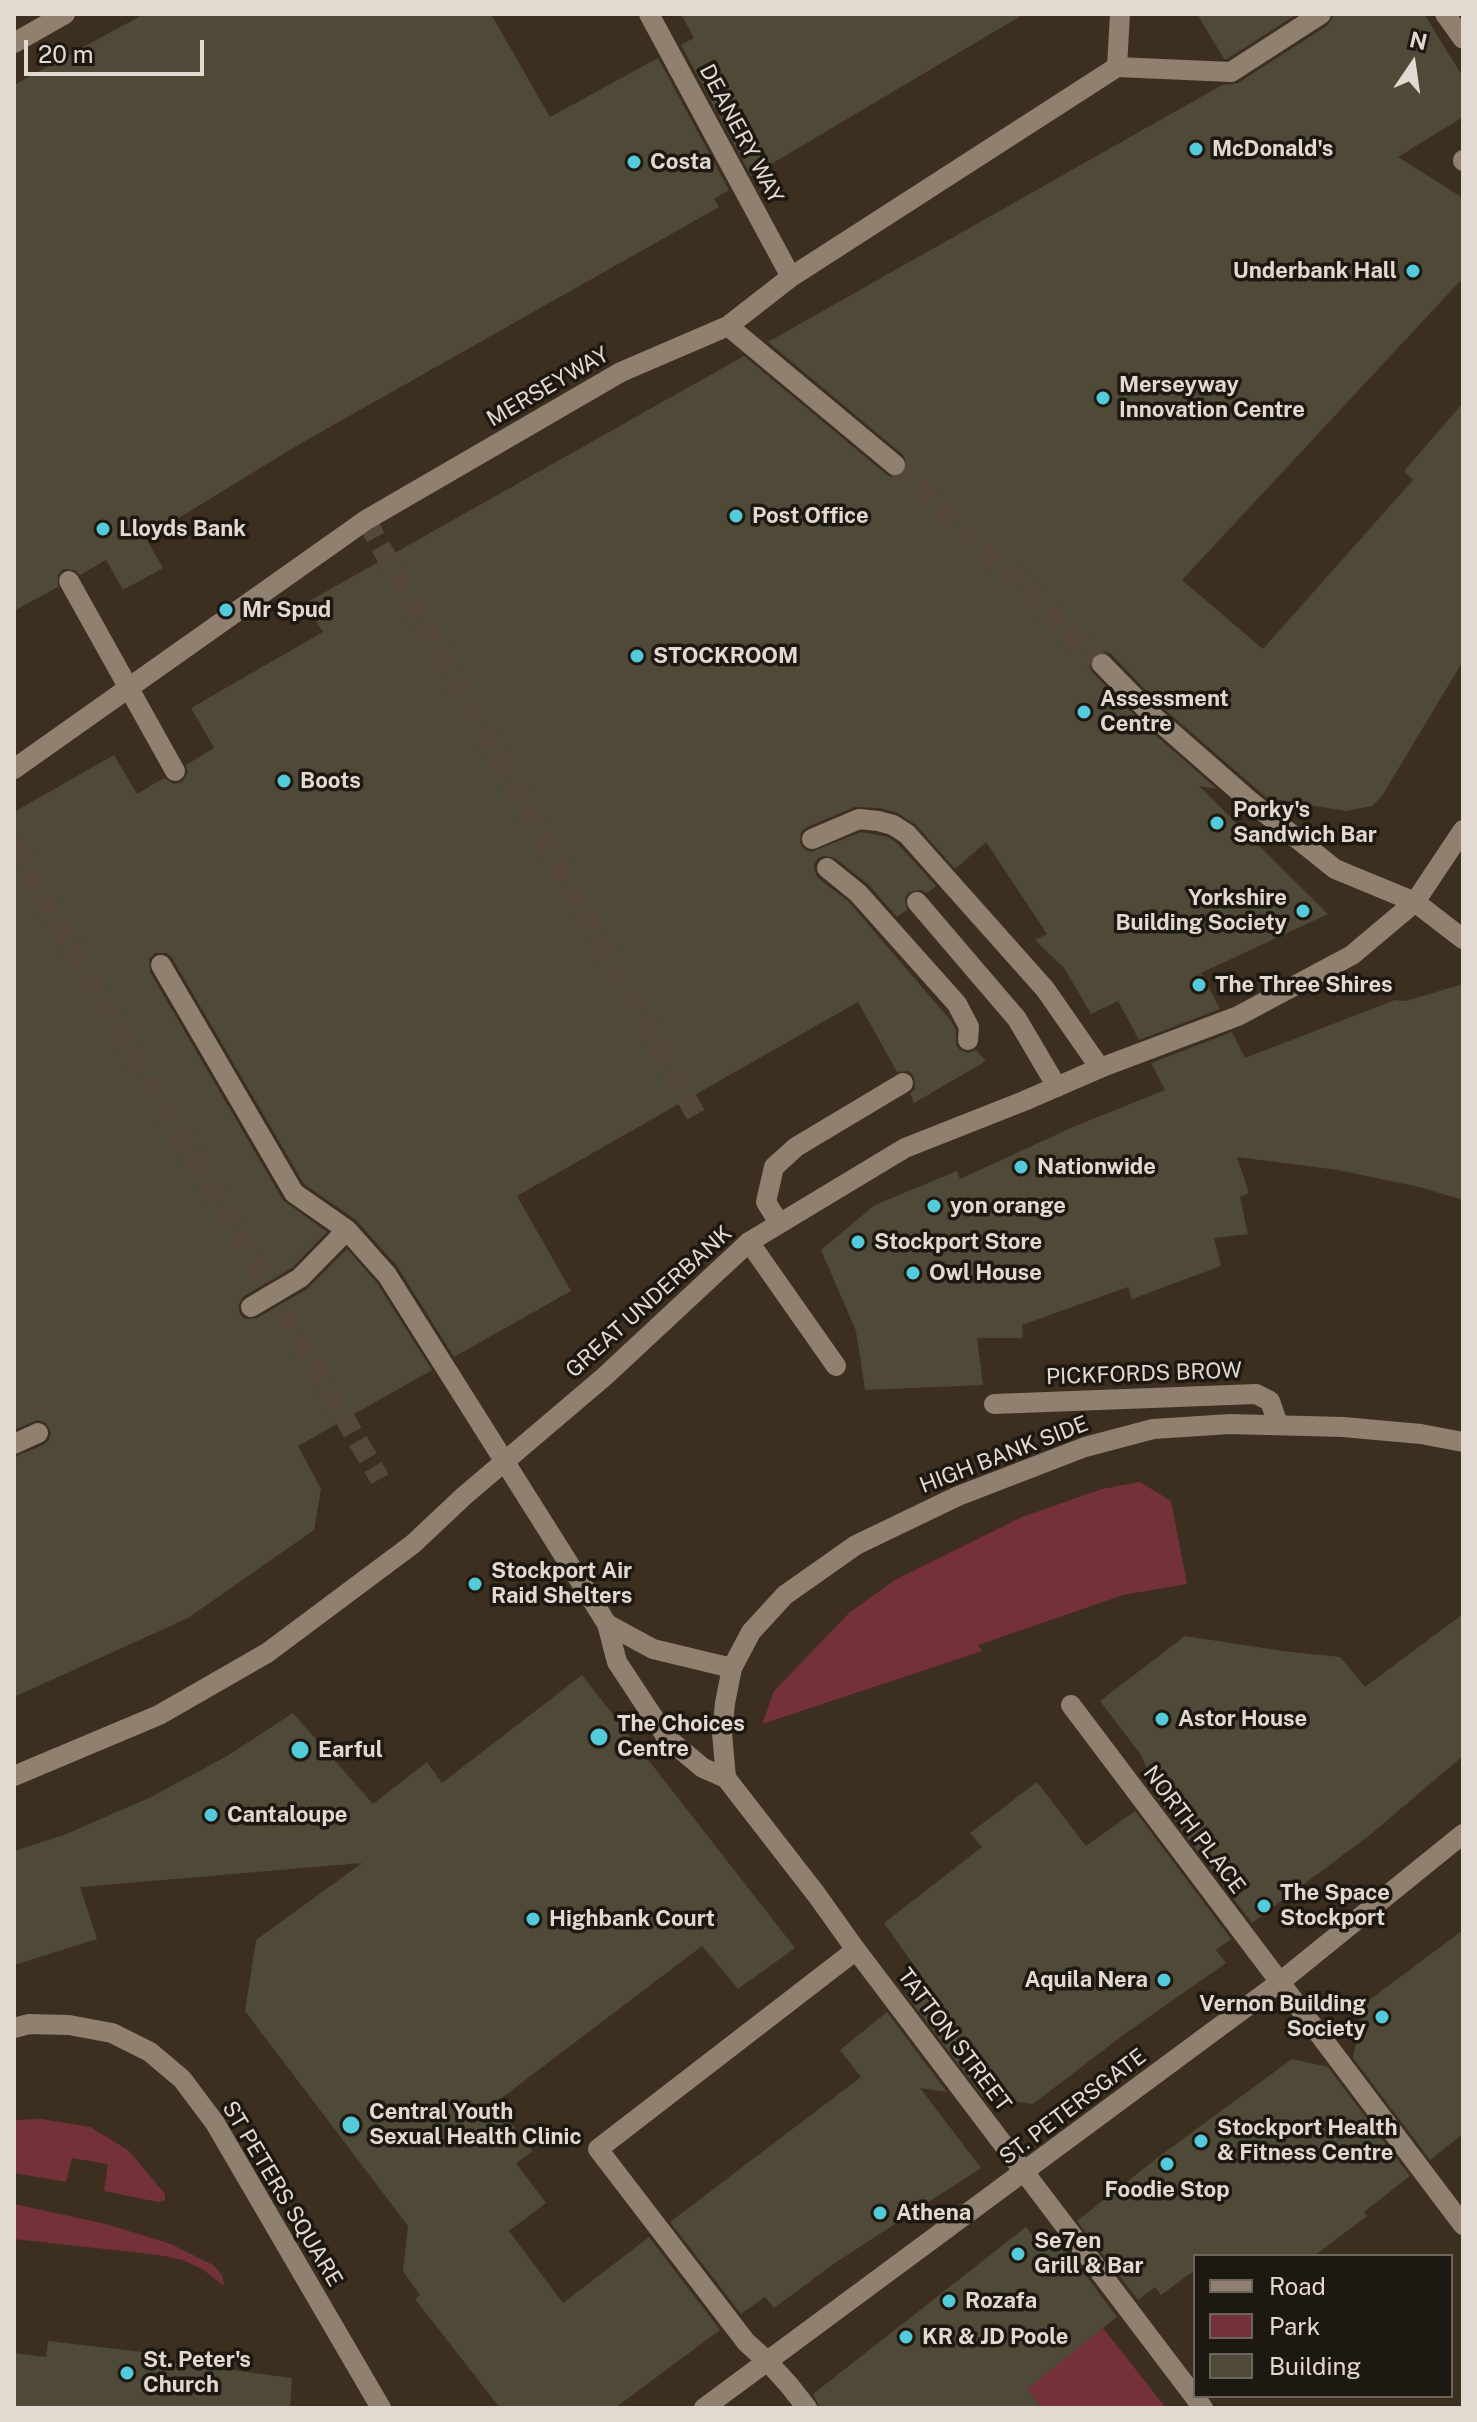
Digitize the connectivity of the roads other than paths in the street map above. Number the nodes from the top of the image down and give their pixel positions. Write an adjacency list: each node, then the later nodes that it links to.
1 (65, 14): 7 (street)
2 (649, 14): 9 (street, DEANERY WAY)
3 (1120, 14): 8 (street)
4 (1321, 14): 8 (street)
5 (1445, 14): 6 (street)
6 (1463, 39)
7 (14, 43)
8 (1117, 67): 9 (street, MERSEYWAY)
9 (791, 277): 10 (street, MERSEYWAY)
10 (728, 326): 11 (street); 14 (street, MERSEYWAY)
11 (895, 465)
12 (69, 581): 15 (street)
13 (1102, 664): 20 (street)
14 (14, 769)
15 (175, 771)
16 (1463, 830): 20 (street, GREAT UNDERBANK)
17 (812, 839): 24 (street)
18 (827, 868): 23 (street)
19 (917, 902): 26 (street)
20 (1415, 902): 21 (street); 24 (street, GREAT UNDERBANK)
21 (1463, 939)
22 (161, 965): 28 (street)
23 (968, 1040)
24 (1100, 1068): 26 (street, GREAT UNDERBANK)
25 (903, 1083): 27 (street)
26 (1057, 1087): 27 (street, GREAT UNDERBANK)
27 (779, 1223): 29 (street, GREAT UNDERBANK)
28 (347, 1230): 30 (street); 37 (street)
29 (749, 1242): 31 (street); 40 (street, GREAT UNDERBANK)
30 (251, 1307)
31 (836, 1366)
32 (994, 1404): 33 (street, PICKFORDS BROW)
33 (1278, 1424): 35 (street, HIGH BANK SIDE); 38 (street, HIGH BANK SIDE)
34 (38, 1433): 36 (street)
35 (1463, 1442)
36 (14, 1444)
37 (601, 1616): 38 (street); 41 (street)
38 (732, 1668): 41 (street, HIGH BANK SIDE)
39 (1071, 1705): 44 (street, NORTH PLACE)
40 (14, 1776)
41 (726, 1778): 43 (street, TATTON STREET)
42 (1463, 1834): 44 (street, ST. PETERSGATE)
43 (856, 1950): 46 (street, TATTON STREET); 48 (street)
44 (1280, 1982): 46 (street, ST. PETERSGATE); 47 (street, NORTH PLACE)
45 (14, 2028): 50 (street, ST PETERS SQUARE)
46 (1024, 2172): 48 (street, ST. PETERSGATE); 49 (street, TATTON STREET)
47 (1463, 2225)
48 (768, 2362): 51 (street, ST. PETERSGATE); 52 (street)
49 (1193, 2395)
50 (381, 2408)
51 (704, 2408)
52 (807, 2408)

